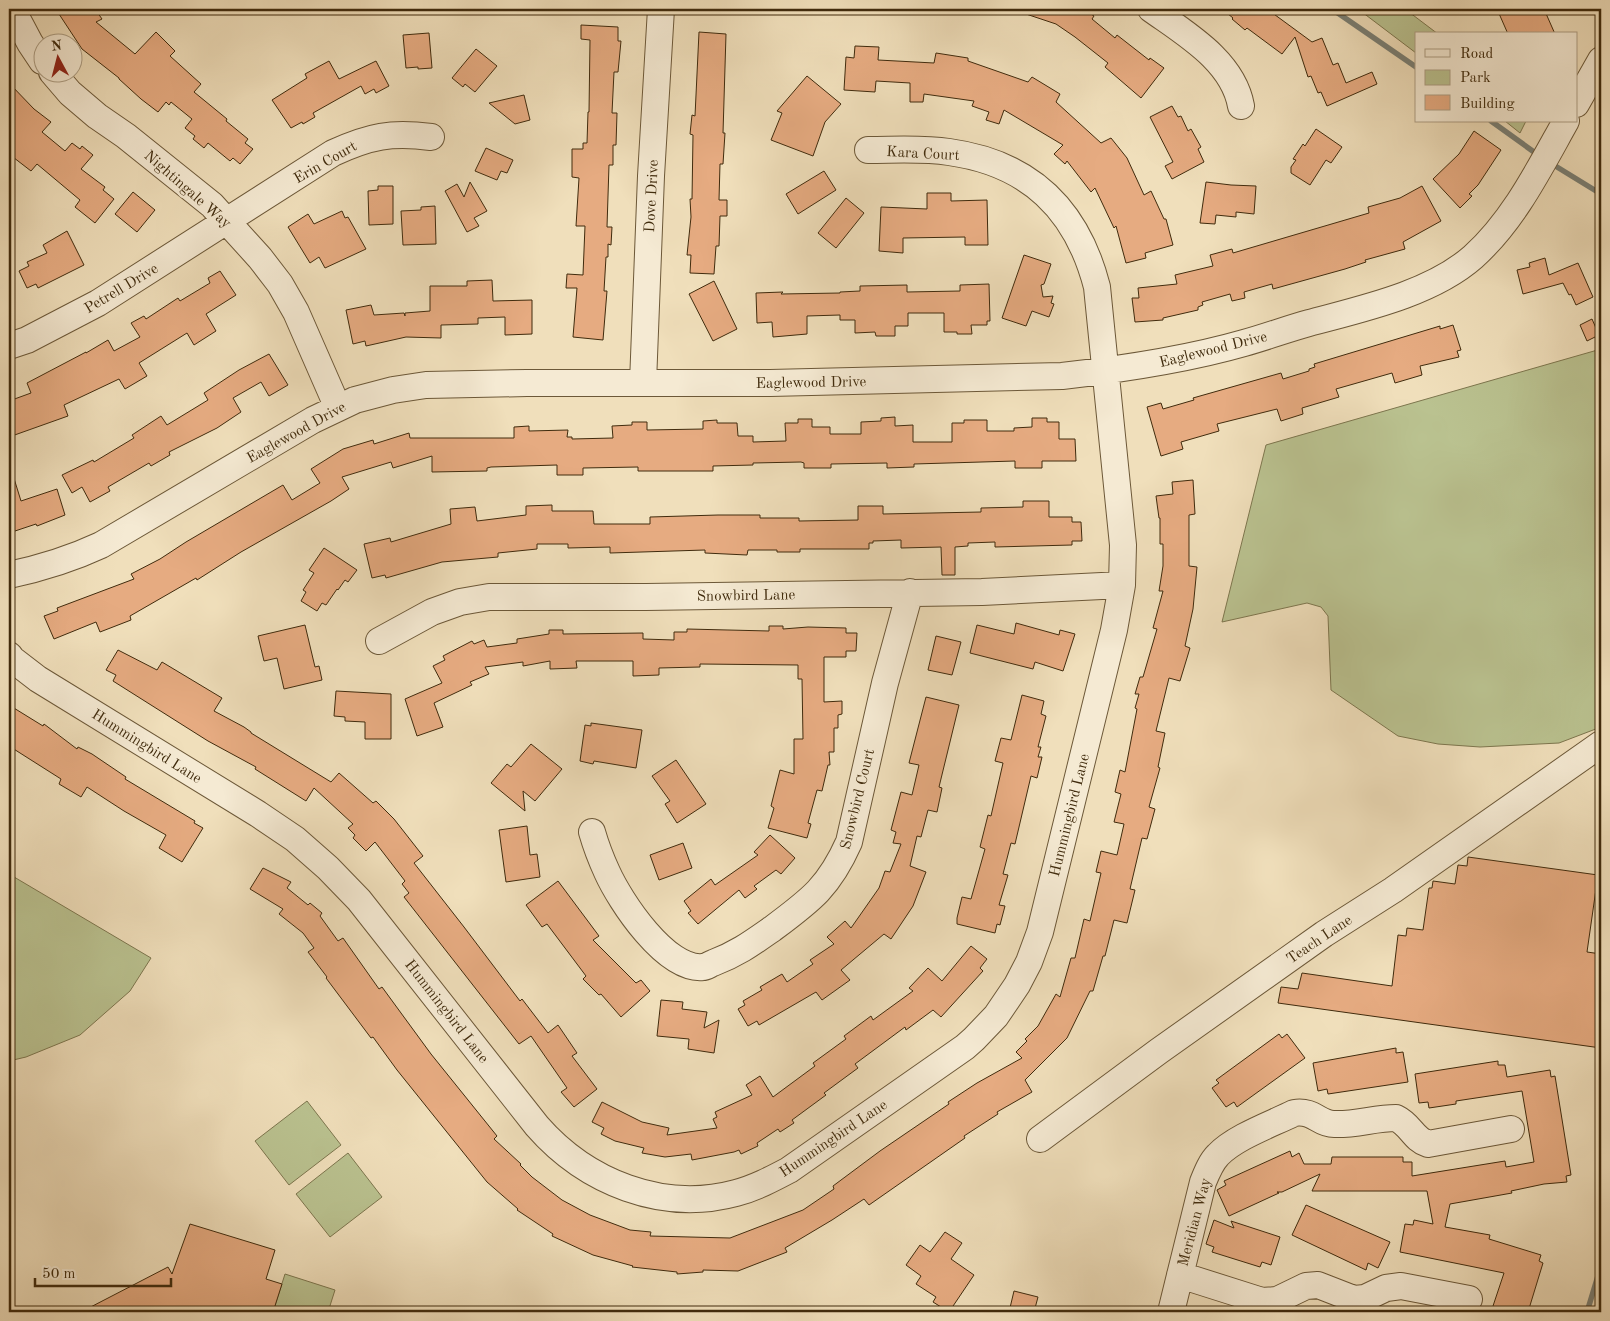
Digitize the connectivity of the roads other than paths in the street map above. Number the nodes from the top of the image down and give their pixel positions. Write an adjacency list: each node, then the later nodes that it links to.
1 (12, 9): 4 (street)
2 (660, 9): 15 (street, Dove Drive)
3 (1151, 9): 8 (street)
4 (32, 47)
5 (1601, 60): 7 (street)
6 (61, 82): 12 (street, Nightingale Way)
7 (1578, 100)
8 (1241, 106)
9 (1565, 122): 14 (street, Eaglewood Drive)
10 (431, 137): 12 (street, Erin Court)
11 (868, 150): 14 (street, Kara Court)
12 (228, 221): 13 (street, Petrell Drive); 16 (street, Nightingale Way)
13 (9, 346)
14 (1106, 371): 15 (street, Eaglewood Drive); 18 (street, Hummingbird Lane)
15 (642, 383): 16 (street, Eaglewood Drive)
16 (338, 408): 17 (street, Eaglewood Drive)
17 (9, 575)
18 (1122, 585): 19 (street, Snowbird Lane); 21 (street, Hummingbird Lane)
19 (910, 592): 20 (street, Snowbird Lane); 23 (street, Snowbird Court)
20 (379, 641)
21 (9, 655)
22 (1601, 744): 25 (street, Teach Lane)
23 (592, 832)
24 (1511, 1129): 26 (street, Meridian Way)
25 (1040, 1139)
26 (1180, 1275): 27 (street); 28 (street, Meridian Way)
27 (1469, 1299)
28 (1171, 1312)

